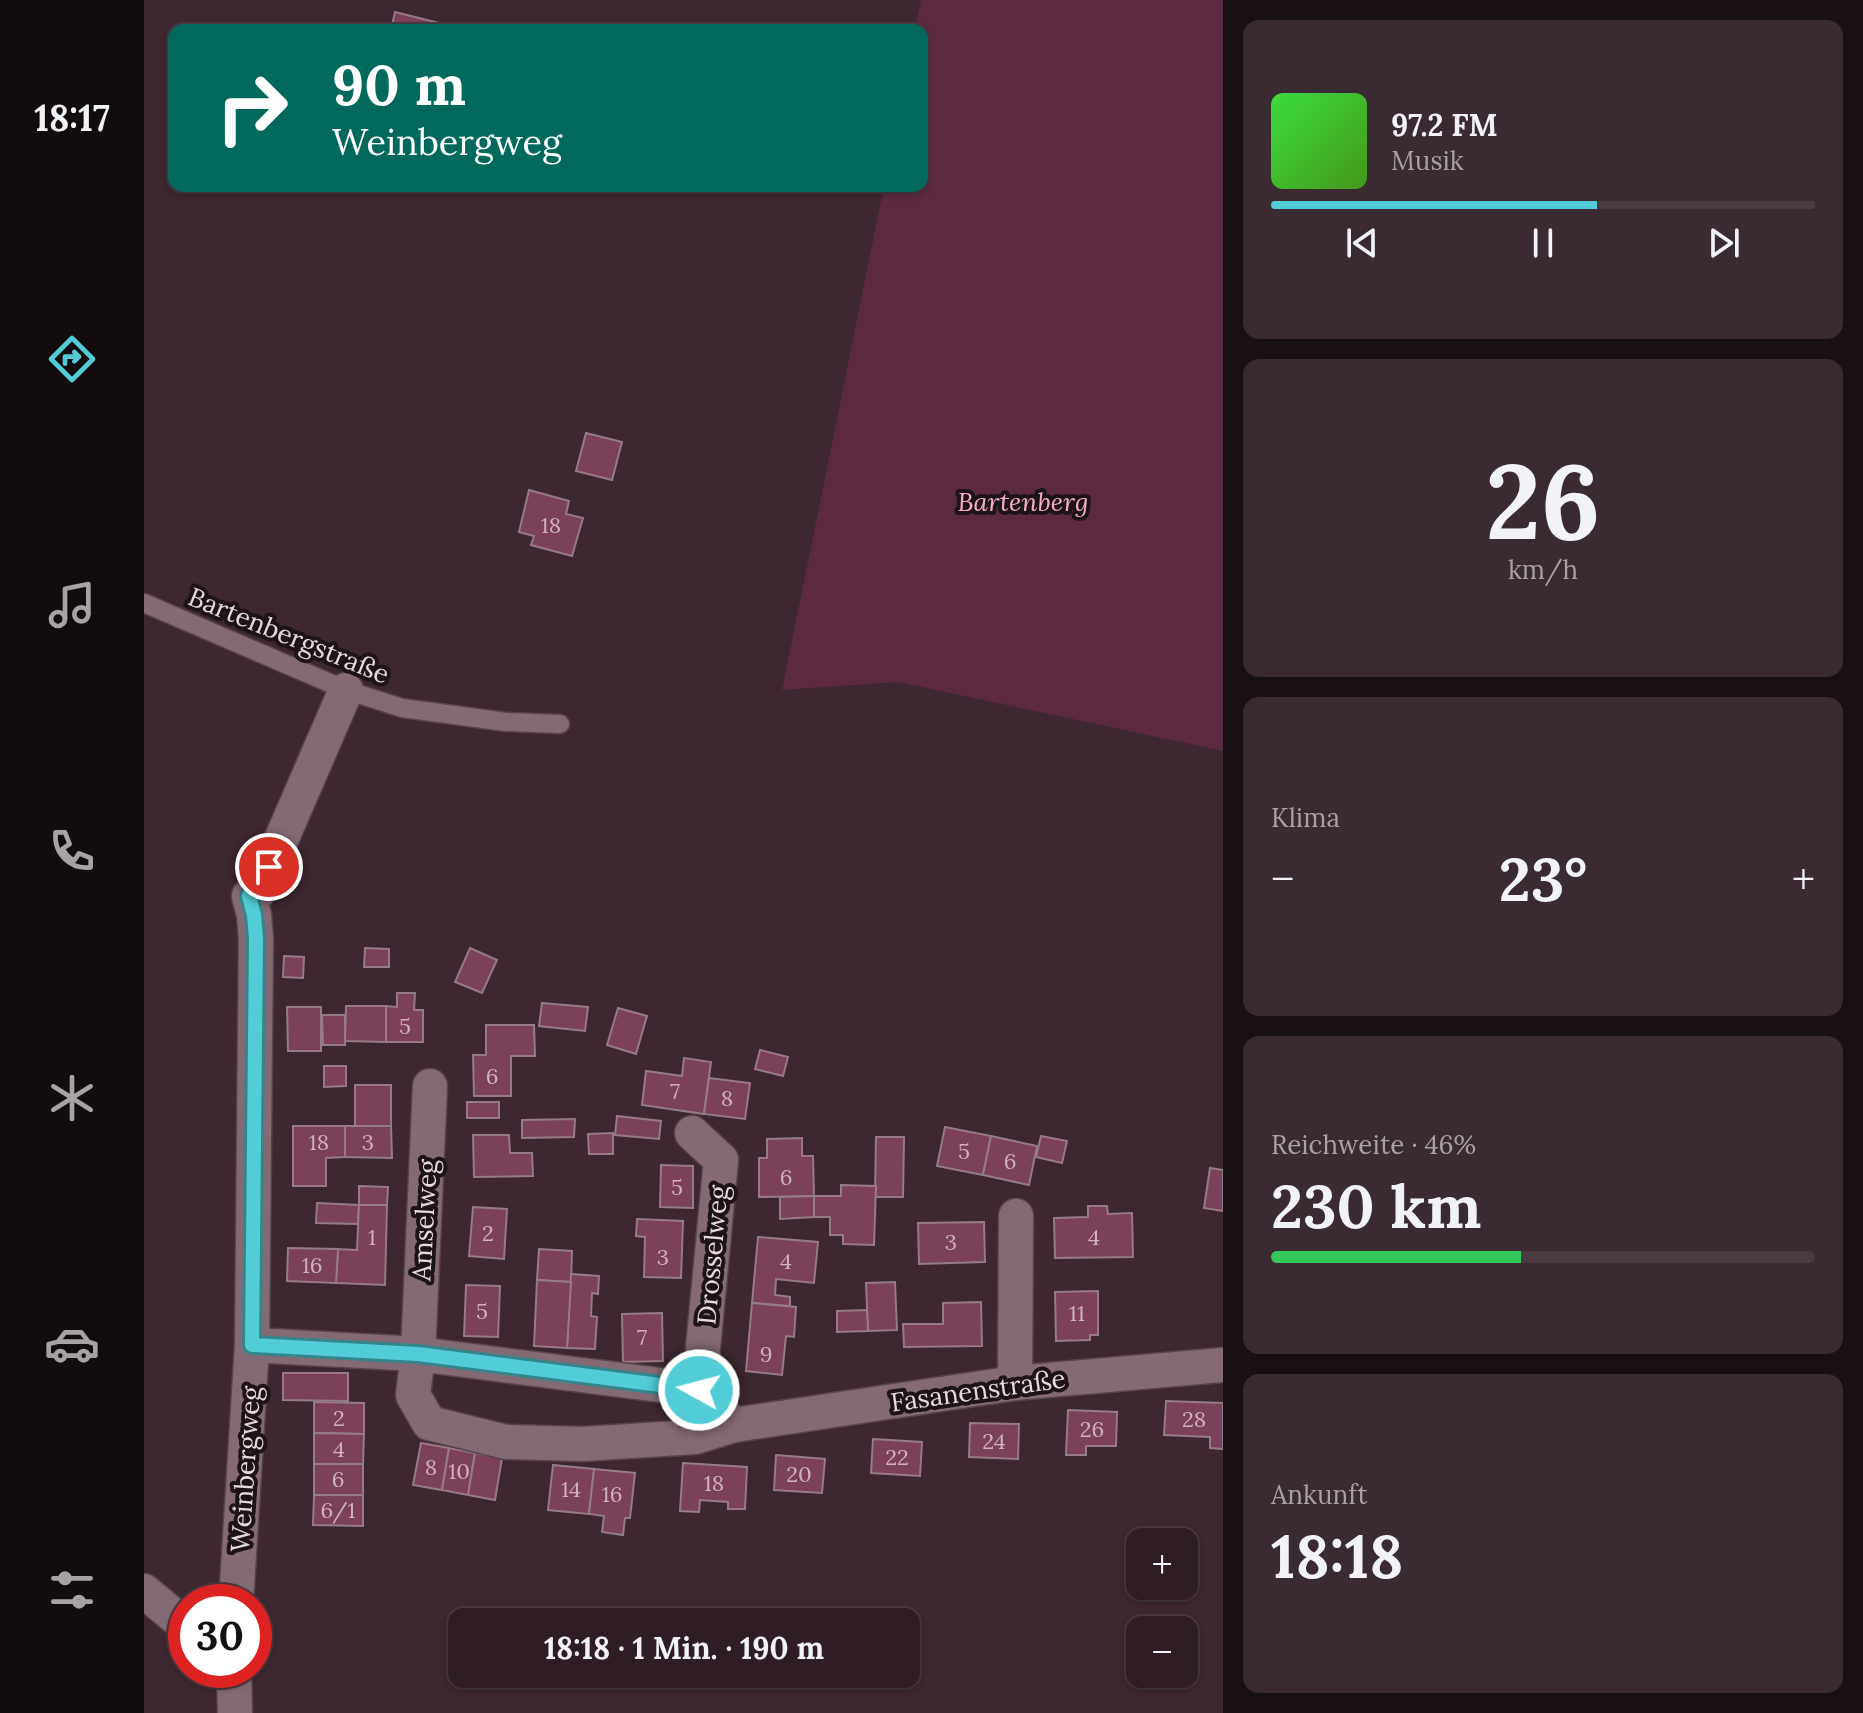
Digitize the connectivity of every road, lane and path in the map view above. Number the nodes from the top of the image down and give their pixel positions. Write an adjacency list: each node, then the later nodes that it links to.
1 (144, 603): 2 (lane, Bartenbergstraße)
2 (346, 690): 3 (lane, Bartenbergstraße); 7 (street, Weinbergweg)
3 (560, 724)
4 (430, 1086): 8 (street, Amselweg)
5 (692, 1133): 11 (street, Drosselweg)
6 (1016, 1216): 10 (street)
7 (252, 1345): 8 (street); 13 (street, Weinbergweg)
8 (418, 1354): 11 (street); 12 (street, Fasanenstraße)
9 (1223, 1365): 10 (street, Fasanenstraße)
10 (1015, 1383): 12 (street, Fasanenstraße)
11 (699, 1390): 12 (street)
12 (734, 1425)
13 (237, 1584)
14 (144, 1591): 15 (street)
15 (168, 1611)
16 (234, 1688): 17 (street)
17 (235, 1713)

